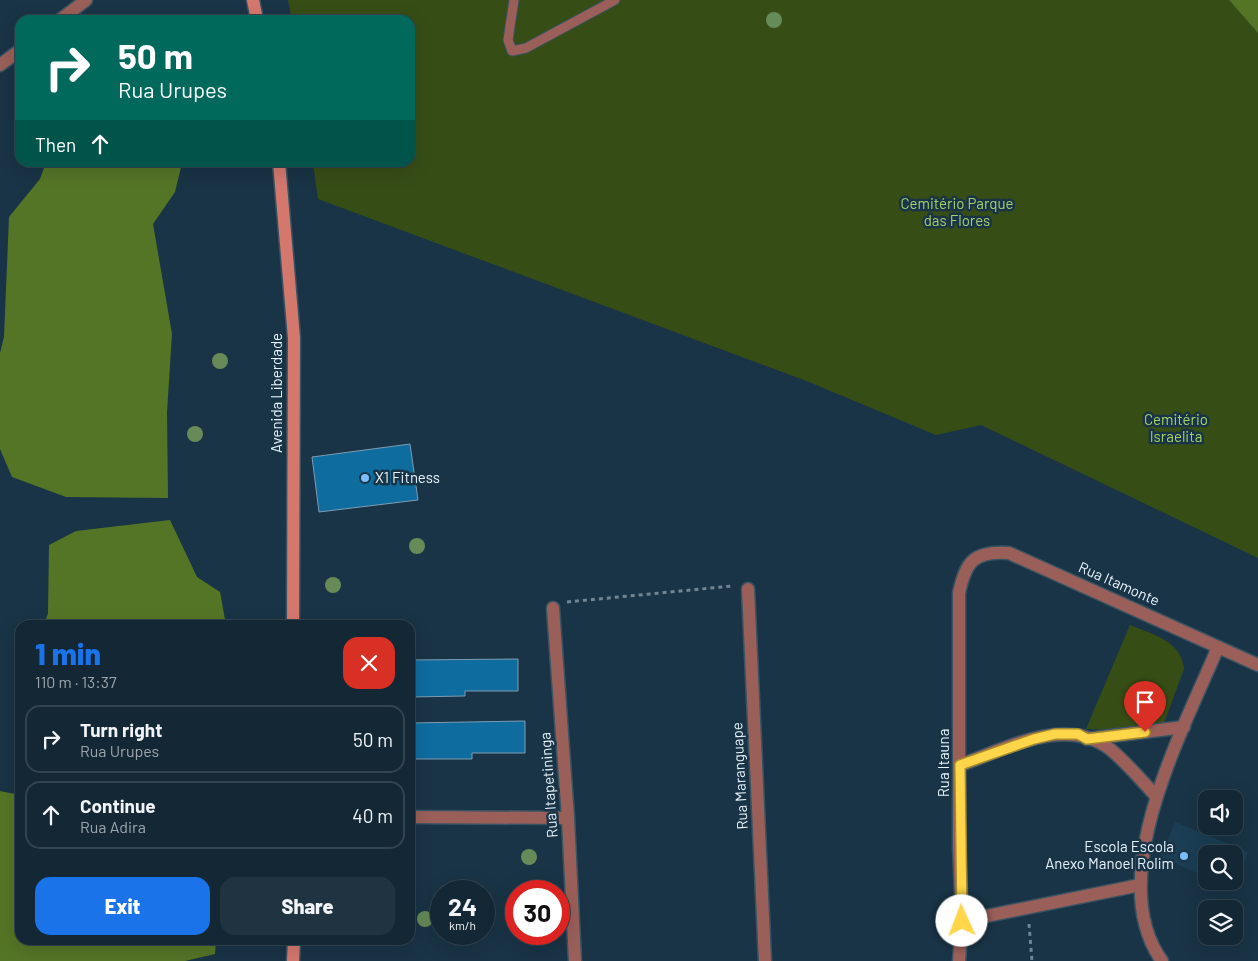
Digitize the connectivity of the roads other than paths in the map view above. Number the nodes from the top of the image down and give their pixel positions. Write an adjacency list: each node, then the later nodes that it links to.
1 (86, 0): 5 (street)
2 (253, 0): 6 (main road)
3 (514, 0): 4 (lane)
4 (615, 0)
5 (66, 15)
6 (255, 15)
7 (15, 54): 8 (street)
8 (0, 65)
9 (279, 167): 13 (main road, Avenida Liberdade)
10 (968, 565): 14 (street, Rua Itamonte); 18 (street, Rua Itauna)
11 (748, 589): 27 (street, Rua Maranguape)
12 (552, 608): 21 (street, Rua Itapetininga)
13 (293, 620)
14 (1218, 647): 15 (street, Rua Itamonte); 16 (street)
15 (1258, 665)
16 (1184, 728): 17 (street); 19 (street)
17 (1087, 739): 18 (street); 19 (street)
18 (960, 765): 23 (street, Rua Itauna)
19 (1156, 796): 22 (street)
20 (415, 817): 21 (street)
21 (568, 818): 26 (street, Rua Itapetininga)
22 (1140, 885): 23 (street); 29 (street)
23 (962, 921): 28 (street, Rua Itauna)
24 (294, 945): 25 (main road)
25 (294, 961)
26 (575, 961)
27 (765, 961)
28 (959, 961)
29 (1162, 961)

